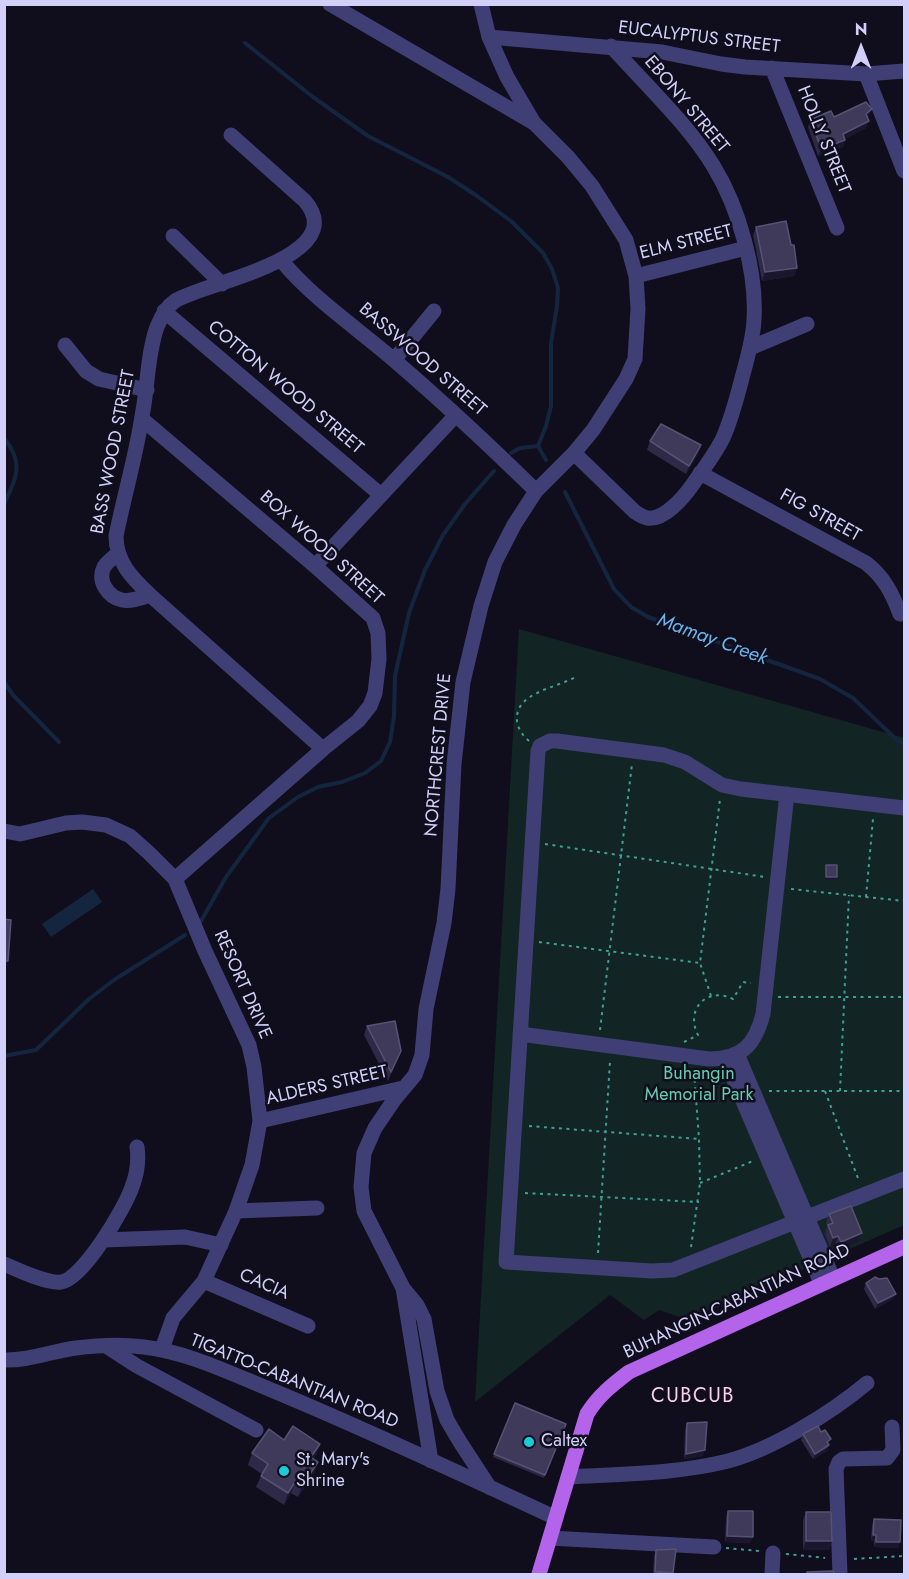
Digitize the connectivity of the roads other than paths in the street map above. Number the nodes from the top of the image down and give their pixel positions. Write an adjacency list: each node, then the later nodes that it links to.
1 (330, 4): 8 (street)
2 (481, 4): 3 (street, NORTHCREST DRIVE)
3 (489, 37): 4 (street, EUCALYPTUS STREET); 8 (street, NORTHCREST DRIVE)
4 (611, 46): 5 (street, EUCALYPTUS STREET); 13 (street, EBONY STREET)
5 (772, 68): 7 (street, EUCALYPTUS STREET); 11 (street, HOLLY STREET)
6 (904, 71): 7 (street, EUCALYPTUS STREET)
7 (866, 74): 10 (street)
8 (534, 123): 15 (street, NORTHCREST DRIVE)
9 (231, 135): 14 (street)
10 (904, 171)
11 (837, 228)
12 (173, 236): 16 (street)
13 (746, 248): 15 (street, ELM STREET); 21 (street, EBONY STREET)
14 (281, 260): 16 (street); 22 (street, BASSWOOD STREET)
15 (636, 276): 26 (street, NORTHCREST DRIVE)
16 (222, 284): 17 (street)
17 (164, 311): 23 (street, BASS WOOD STREET); 29 (street, COTTON WOOD STREET)
18 (434, 311): 22 (street)
19 (807, 324): 21 (street)
20 (65, 345): 23 (street)
21 (750, 348): 27 (street, EBONY STREET)
22 (394, 360): 24 (street, BASSWOOD STREET)
23 (147, 390): 25 (street, BASS WOOD STREET)
24 (456, 415): 28 (street, BASSWOOD STREET); 29 (street)
25 (142, 419): 30 (street, BASS WOOD STREET); 31 (street, BOX WOOD STREET)
26 (574, 453): 27 (street, EBONY STREET); 28 (street, NORTHCREST DRIVE)
27 (700, 473): 33 (street, FIG STREET)
28 (536, 491): 41 (street, NORTHCREST DRIVE)
29 (381, 495): 31 (street)
30 (117, 554): 32 (street, BASS WOOD STREET); 32 (street)
31 (315, 566): 34 (street, BOX WOOD STREET)
32 (150, 595): 34 (street, BASS WOOD STREET)
33 (900, 614)
34 (323, 749): 38 (street, BOX WOOD STREET)
35 (788, 794): 36 (street); 39 (street); 40 (street)
36 (904, 808)
37 (4, 831): 38 (street, RESORT DRIVE)
38 (175, 879): 43 (street, RESORT DRIVE)
39 (520, 1034): 40 (street); 48 (street)
40 (731, 1057): 42 (street); 42 (street)
41 (403, 1088): 43 (street, ALDERS STREET); 59 (street, NORTHCREST DRIVE)
42 (755, 1114): 48 (street)
43 (260, 1121): 47 (street, RESORT DRIVE)
44 (137, 1147): 49 (street)
45 (904, 1179): 48 (street)
46 (317, 1208): 47 (street)
47 (236, 1211): 50 (street, RESORT DRIVE)
48 (801, 1220): 54 (street)
49 (104, 1240): 50 (street); 52 (street)
50 (221, 1245): 53 (street, RESORT DRIVE)
51 (904, 1247): 54 (main road, BUHANGIN-CABANTIAN ROAD)
52 (4, 1264)
53 (204, 1281): 55 (street, CACIA); 57 (street, RESORT DRIVE)
54 (827, 1281): 64 (main road, BUHANGIN-CABANTIAN ROAD)
55 (308, 1326)
56 (106, 1346): 57 (street, TIGATTO-CABANTIAN ROAD); 58 (street, TIGATTO-CABANTIAN ROAD); 62 (street)
57 (162, 1349): 63 (street, TIGATTO-CABANTIAN ROAD)
58 (4, 1360)
59 (427, 1380): 63 (street, NORTHCREST DRIVE); 65 (street, NORTHCREST DRIVE)
60 (867, 1383): 64 (street)
61 (892, 1427): 70 (street)
62 (256, 1430)
63 (431, 1461): 65 (street, TIGATTO-CABANTIAN ROAD)
64 (568, 1478): 66 (main road, BUHANGIN-CABANTIAN ROAD)
65 (490, 1488): 66 (street, TIGATTO-CABANTIAN ROAD)
66 (556, 1518): 67 (main road, BUHANGIN-CABANTIAN ROAD)
67 (550, 1538): 68 (street); 71 (main road, BUHANGIN-CABANTIAN ROAD)
68 (714, 1546)
69 (773, 1553): 72 (street)
70 (840, 1567)
71 (539, 1575)
72 (772, 1575)

